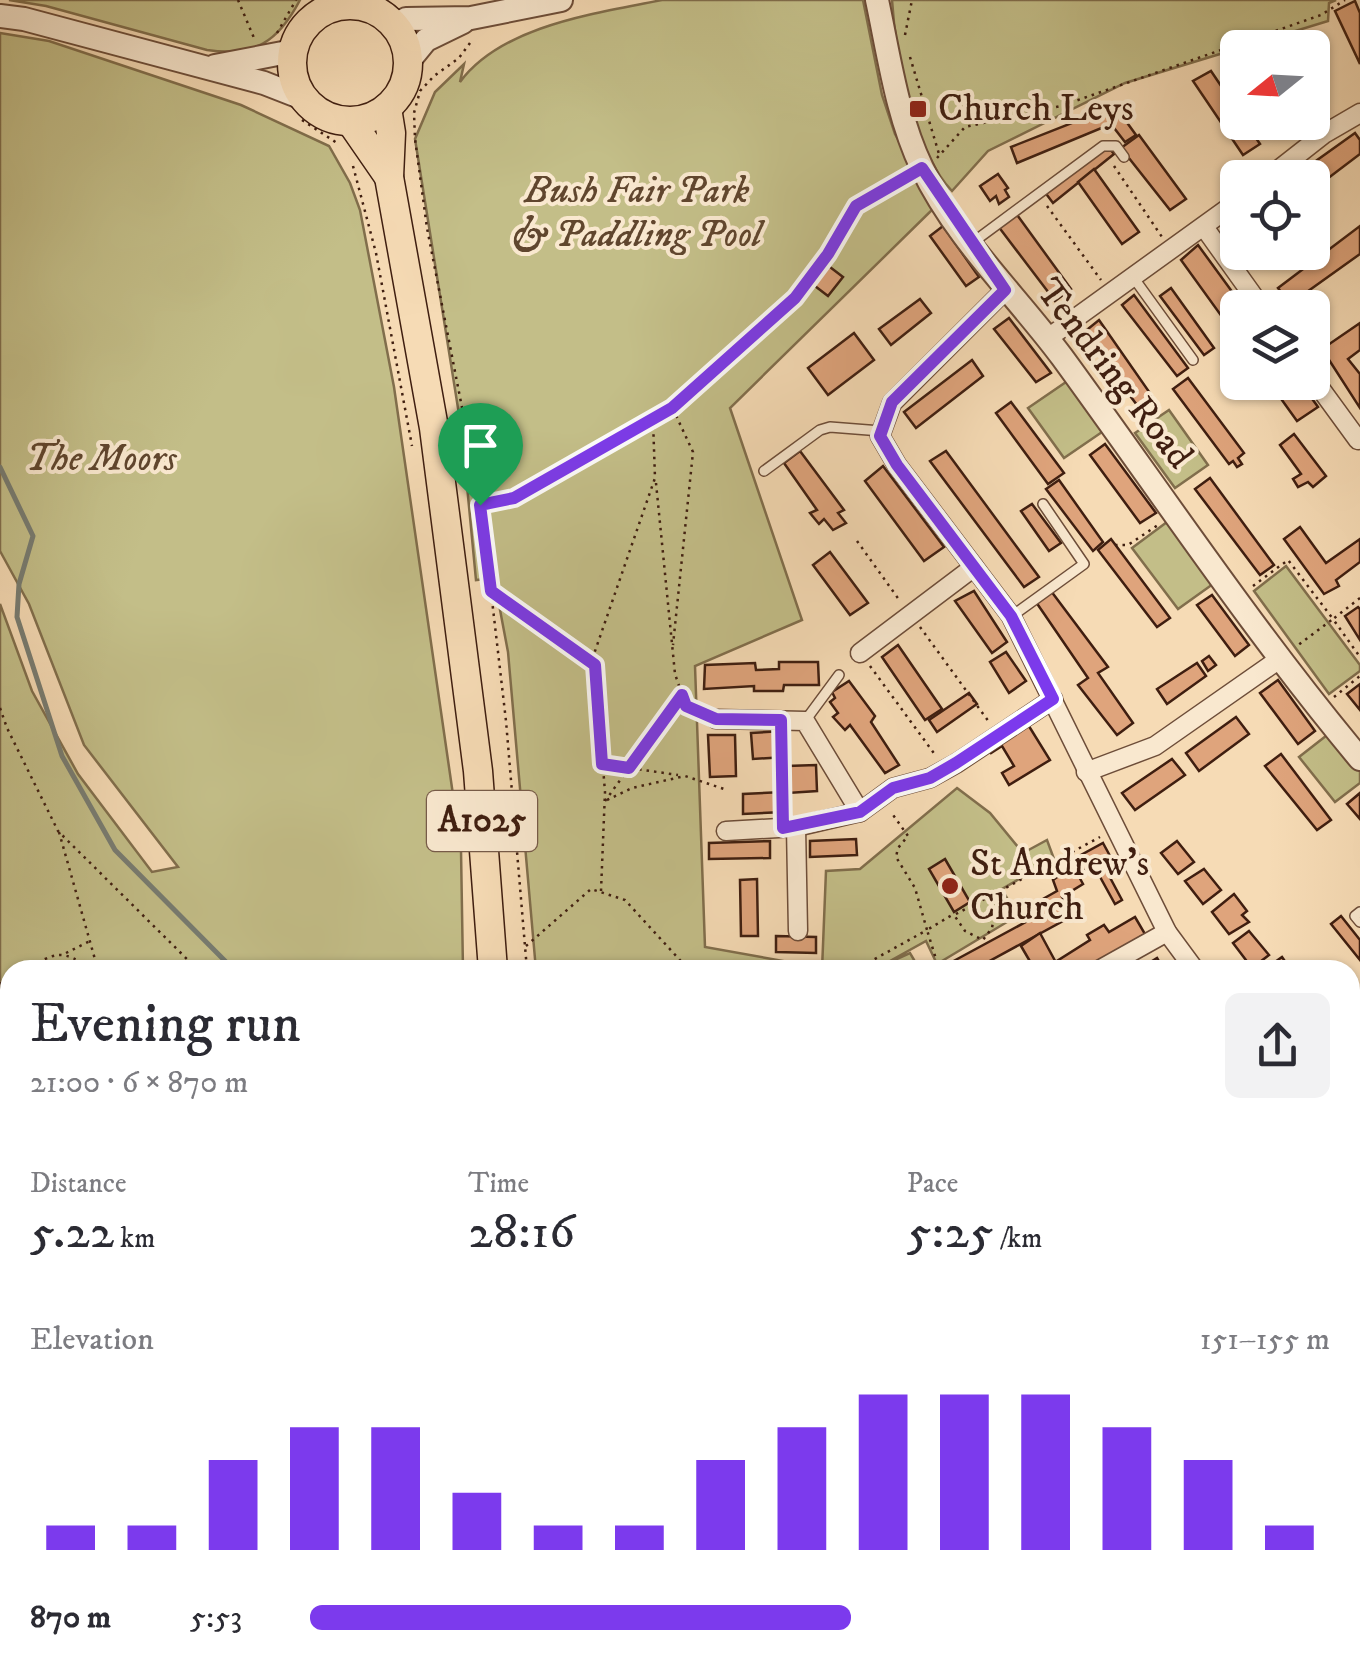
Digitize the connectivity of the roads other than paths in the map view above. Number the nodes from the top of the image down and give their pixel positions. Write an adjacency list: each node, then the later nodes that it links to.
1 (561, 0): 6 (street)
2 (877, 0): 20 (street, Tendring Road)
3 (352, 3): 4 (main road); 7 (main road)
4 (306, 8): 8 (main road)
5 (0, 16): 10 (street)
6 (473, 27): 7 (street); 9 (street)
7 (396, 28): 9 (main road)
8 (284, 43): 10 (street); 11 (main road)
9 (408, 62): 12 (main road)
10 (207, 67): 11 (street)
11 (300, 107): 14 (main road)
12 (387, 108): 14 (main road); 17 (main road, A1025)
13 (1357, 121): 16 (street)
14 (352, 122): 17 (main road, A1025)
15 (1124, 158): 20 (lane)
16 (1291, 160)
17 (389, 177): 48 (main road, A1025)
18 (1220, 215): 19 (street)
19 (1204, 227): 21 (street); 23 (street)
20 (972, 243): 22 (street, Tendring Road)
21 (1133, 278): 24 (street); 25 (lane)
22 (1005, 290): 24 (street, Tendring Road); 27 (street)
23 (1249, 290)
24 (1048, 338): 34 (street, Tendring Road)
25 (1193, 360)
26 (1329, 400): 28 (street)
27 (881, 431): 29 (lane); 31 (street)
28 (1358, 440)
29 (764, 471)
30 (1043, 504): 32 (lane)
31 (974, 567): 32 (street); 33 (street)
32 (1011, 616): 36 (street)
33 (860, 653)
34 (1281, 658): 39 (street, Tendring Road); 40 (street)
35 (839, 674): 38 (lane)
36 (1053, 699): 40 (street); 41 (street)
37 (716, 719): 38 (street)
38 (805, 721): 41 (street)
39 (1360, 759)
40 (1086, 772): 47 (street)
41 (860, 812): 42 (street)
42 (790, 827): 43 (street); 46 (street)
43 (726, 831)
44 (1360, 912): 45 (lane)
45 (1360, 922)
46 (798, 930)
47 (1167, 932): 49 (street); 50 (street)
48 (493, 960)
49 (1117, 960)
50 (1187, 960)

